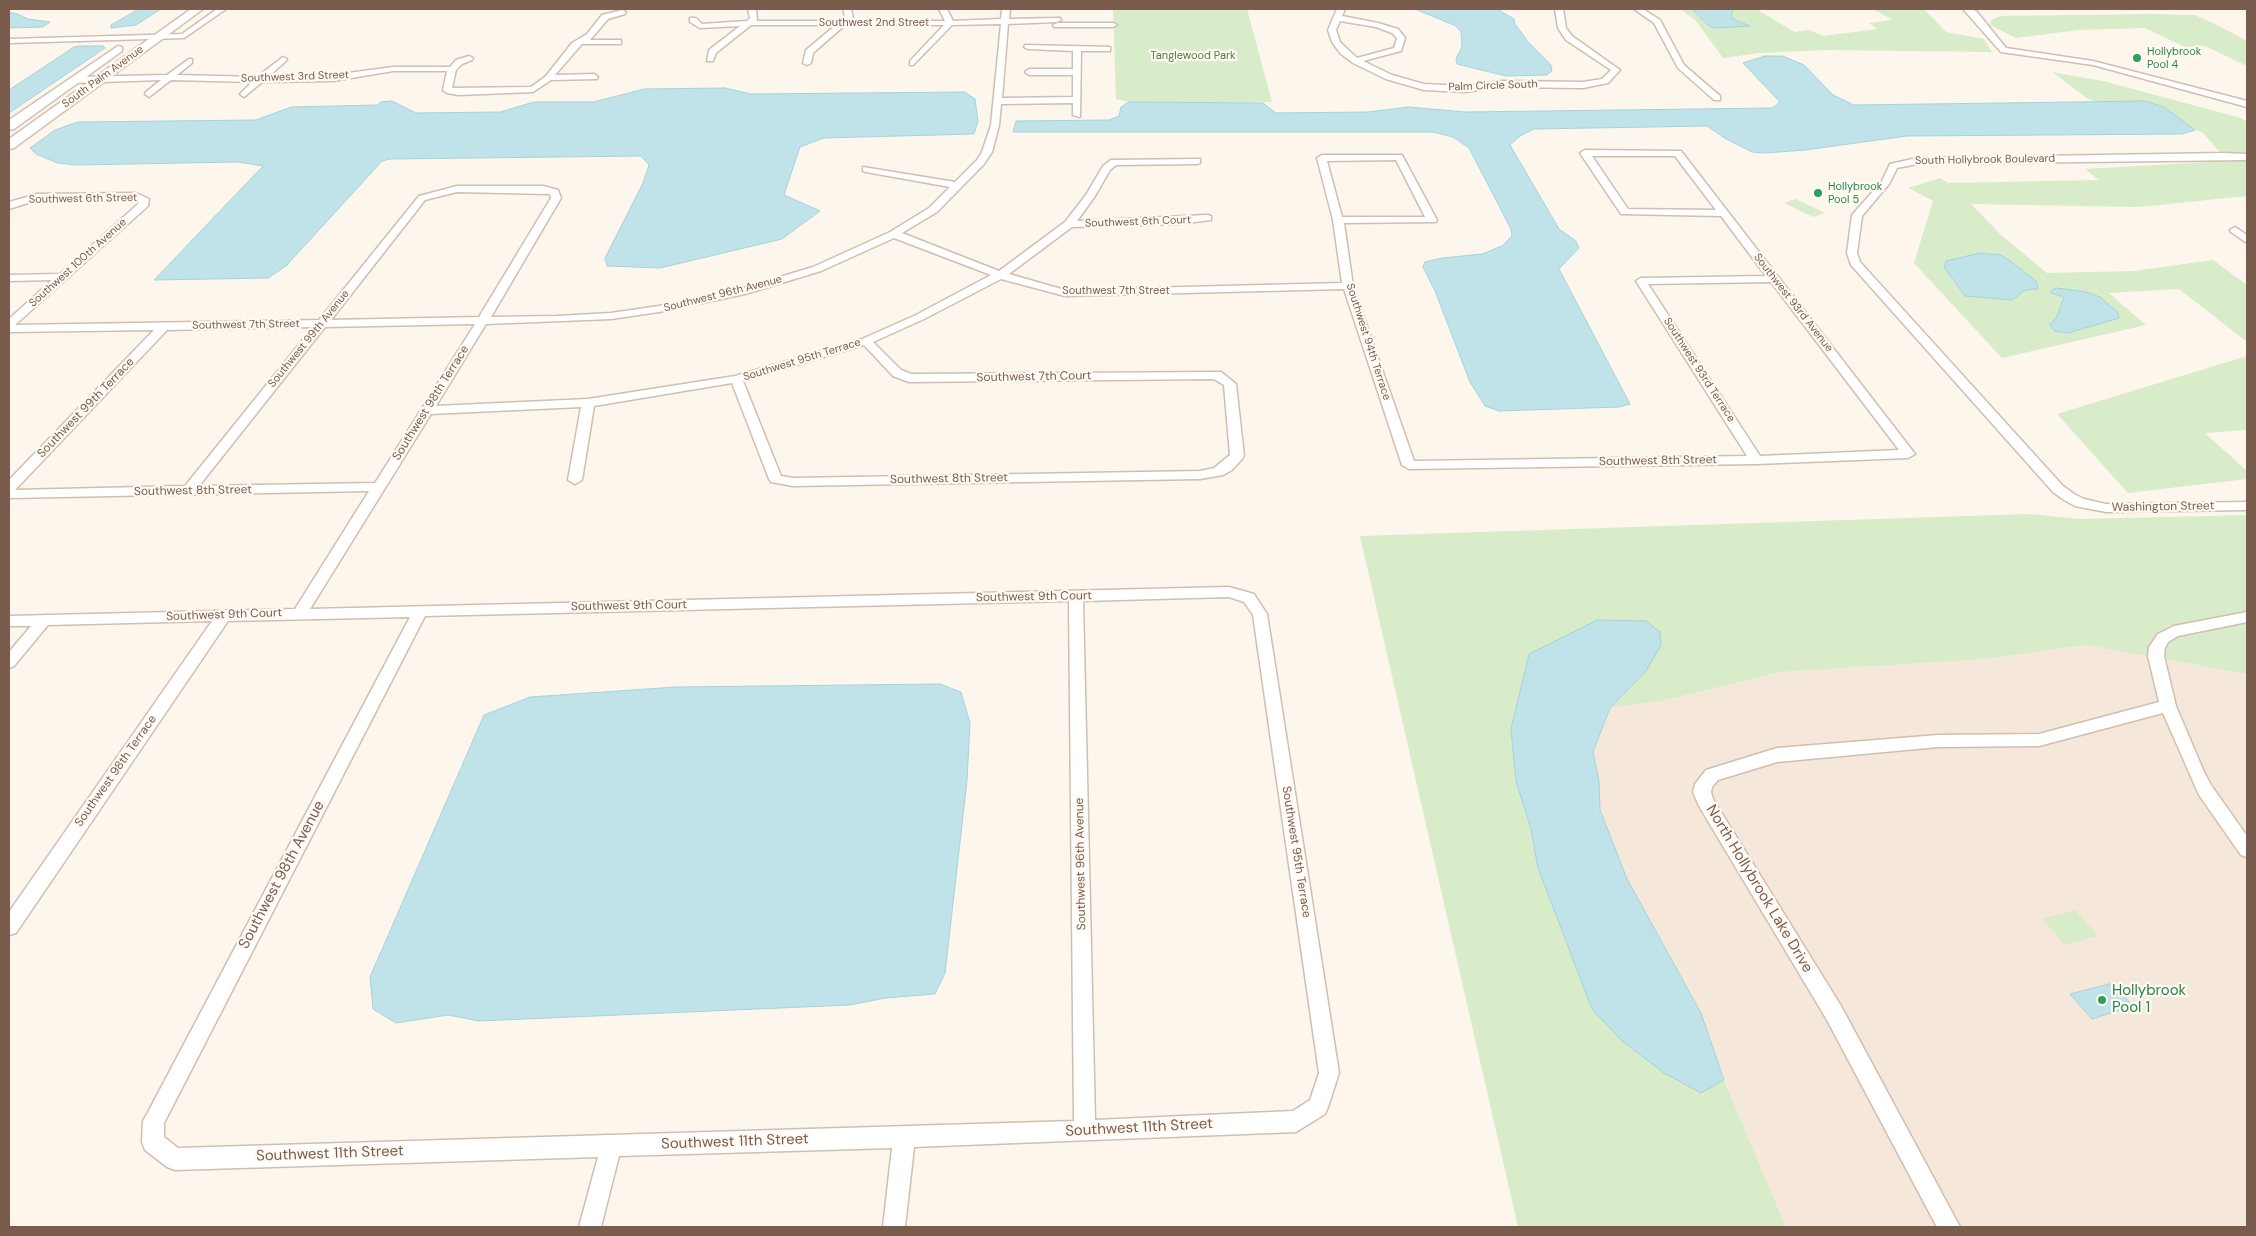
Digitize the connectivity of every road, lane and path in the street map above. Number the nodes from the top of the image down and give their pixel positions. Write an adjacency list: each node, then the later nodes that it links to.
1 (198, 9): 24 (main road, South Palm Avenue)
2 (222, 9): 24 (street)
3 (752, 9): 17 (street)
4 (847, 9): 18 (street)
5 (943, 9): 19 (street)
6 (1006, 9): 15 (street, Southwest 96th Avenue)
7 (1057, 9): 21 (street)
8 (1341, 9): 13 (street)
9 (1559, 9): 34 (street, Palm Circle South)
10 (1638, 9): 52 (street)
11 (1968, 9): 55 (street)
12 (622, 12): 26 (street)
13 (1337, 18): 34 (street, Palm Circle South); 34 (street)
14 (693, 20): 17 (street, Southwest 2nd Street)
15 (1004, 21): 19 (street, Southwest 2nd Street); 21 (street, Southwest 2nd Street); 54 (street, Southwest 96th Avenue)
16 (154, 23): 23 (main road, South Palm Avenue)
17 (748, 23): 18 (street, Southwest 2nd Street); 32 (street)
18 (846, 23): 19 (street, Southwest 2nd Street); 36 (street)
19 (950, 23): 37 (street)
20 (1112, 25): 21 (street, Southwest 2nd Street)
21 (1056, 33): 28 (street); 30 (street)
22 (9, 35): 23 (street)
23 (135, 36): 24 (street); 25 (street); 46 (main road, South Palm Avenue)
24 (159, 37): 47 (main road, South Palm Avenue)
25 (9, 40)
26 (580, 42): 27 (street); 44 (street)
27 (618, 42)
28 (1028, 47)
29 (1106, 48): 30 (street)
30 (1077, 49): 41 (street)
31 (469, 58): 39 (street)
32 (710, 59)
33 (283, 60): 48 (street)
34 (1356, 61)
35 (189, 62): 45 (street)
36 (807, 63)
37 (913, 63)
38 (372, 64): 42 (street)
39 (452, 69): 42 (street, Southwest 3rd Street); 44 (street)
40 (1029, 72): 41 (street)
41 (1077, 72): 53 (street)
42 (360, 75): 48 (street, Southwest 3rd Street); 49 (street)
43 (594, 77): 44 (street)
44 (549, 78)
45 (168, 79): 47 (street, Southwest 3rd Street); 48 (street, Southwest 3rd Street); 50 (street)
46 (73, 80): 47 (street, Southwest 3rd Street); 57 (main road, South Palm Avenue)
47 (99, 80): 58 (main road, South Palm Avenue)
48 (259, 80): 51 (street)
49 (355, 83)
50 (149, 94)
51 (244, 94)
52 (1717, 98)
53 (1077, 100): 54 (street); 56 (street)
54 (998, 101): 62 (street, Southwest 96th Avenue)
55 (2247, 104)
56 (1077, 115)
57 (9, 126)
58 (9, 145)
59 (2247, 157): 96 (street, South Hollybrook Boulevard)
60 (1197, 161): 69 (street, Southwest 95th Terrace)
61 (866, 170): 62 (street)
62 (959, 186): 71 (street, Southwest 96th Avenue)
63 (555, 192): 78 (street, Southwest 98th Terrace); 79 (street, Southwest 99th Avenue)
64 (144, 199): 65 (street, Southwest 6th Street); 74 (street, Southwest 100th Avenue)
65 (9, 206)
66 (1723, 213): 66 (street, Southwest 93rd Avenue); 76 (street, Southwest 93rd Avenue)
67 (1207, 218): 69 (street, Southwest 6th Court)
68 (1338, 220): 68 (street, Southwest 94th Terrace); 77 (street, Southwest 94th Terrace)
69 (1068, 224): 73 (street, Southwest 95th Terrace)
70 (2247, 228): 72 (street)
71 (894, 234): 73 (street, Southwest 7th Street); 78 (street, Southwest 96th Avenue)
72 (2247, 240)
73 (1000, 275): 77 (street, Southwest 7th Street); 83 (street, Southwest 95th Terrace)
74 (62, 277): 75 (street); 80 (street, Southwest 100th Avenue)
75 (9, 278)
76 (1774, 279): 87 (street, Southwest 93rd Avenue); 88 (street, Southwest 93rd Terrace)
77 (1348, 286): 89 (street, Southwest 94th Terrace)
78 (483, 320): 79 (street, Southwest 7th Street); 86 (street, Southwest 98th Terrace)
79 (322, 323): 81 (street, Southwest 7th Street); 94 (street, Southwest 99th Avenue)
80 (9, 325)
81 (162, 327): 82 (street, Southwest 7th Street); 92 (street, Southwest 99th Terrace)
82 (9, 329)
83 (866, 341): 84 (street, Southwest 95th Terrace); 90 (street, Southwest 7th Court)
84 (736, 379): 85 (street, Southwest 95th Terrace); 90 (street, Southwest 8th Street)
85 (588, 403): 86 (street, Southwest 95th Terrace); 91 (street)
86 (427, 410): 93 (street, Southwest 98th Terrace)
87 (1908, 454): 88 (street, Southwest 8th Street)
88 (1756, 460): 89 (street, Southwest 8th Street)
89 (1409, 466)
90 (1227, 467)
91 (575, 480)
92 (9, 488)
93 (377, 488): 94 (street, Southwest 8th Street); 101 (street, Southwest 98th Terrace)
94 (188, 492): 95 (street, Southwest 8th Street)
95 (9, 494)
96 (2080, 503): 97 (street, Washington Street)
97 (2247, 506)
98 (1076, 596): 99 (street, Southwest 9th Court); 100 (street, Southwest 9th Court); 111 (street, Southwest 96th Avenue)
99 (1248, 598): 110 (street, Southwest 95th Terrace)
100 (420, 611): 101 (street, Southwest 9th Court); 113 (street, Southwest 98th Avenue)
101 (300, 613): 102 (street, Southwest 9th Court)
102 (224, 615): 105 (street, Southwest 9th Court); 109 (street, Southwest 98th Terrace)
103 (2247, 617): 107 (street)
104 (9, 620): 105 (street, Southwest 9th Court)
105 (44, 620): 106 (street)
106 (9, 662)
107 (2168, 706): 108 (street); 117 (street, North Hollybrook Lake Drive)
108 (2247, 850)
109 (9, 927)
110 (1318, 1108): 111 (street, Southwest 11th Street)
111 (1085, 1132): 112 (street, Southwest 11th Street)
112 (904, 1136): 114 (street, Southwest 11th Street); 116 (street)
113 (153, 1142): 114 (street, Southwest 11th Street)
114 (611, 1147): 115 (street)
115 (590, 1227)
116 (894, 1227)
117 (1949, 1227)

